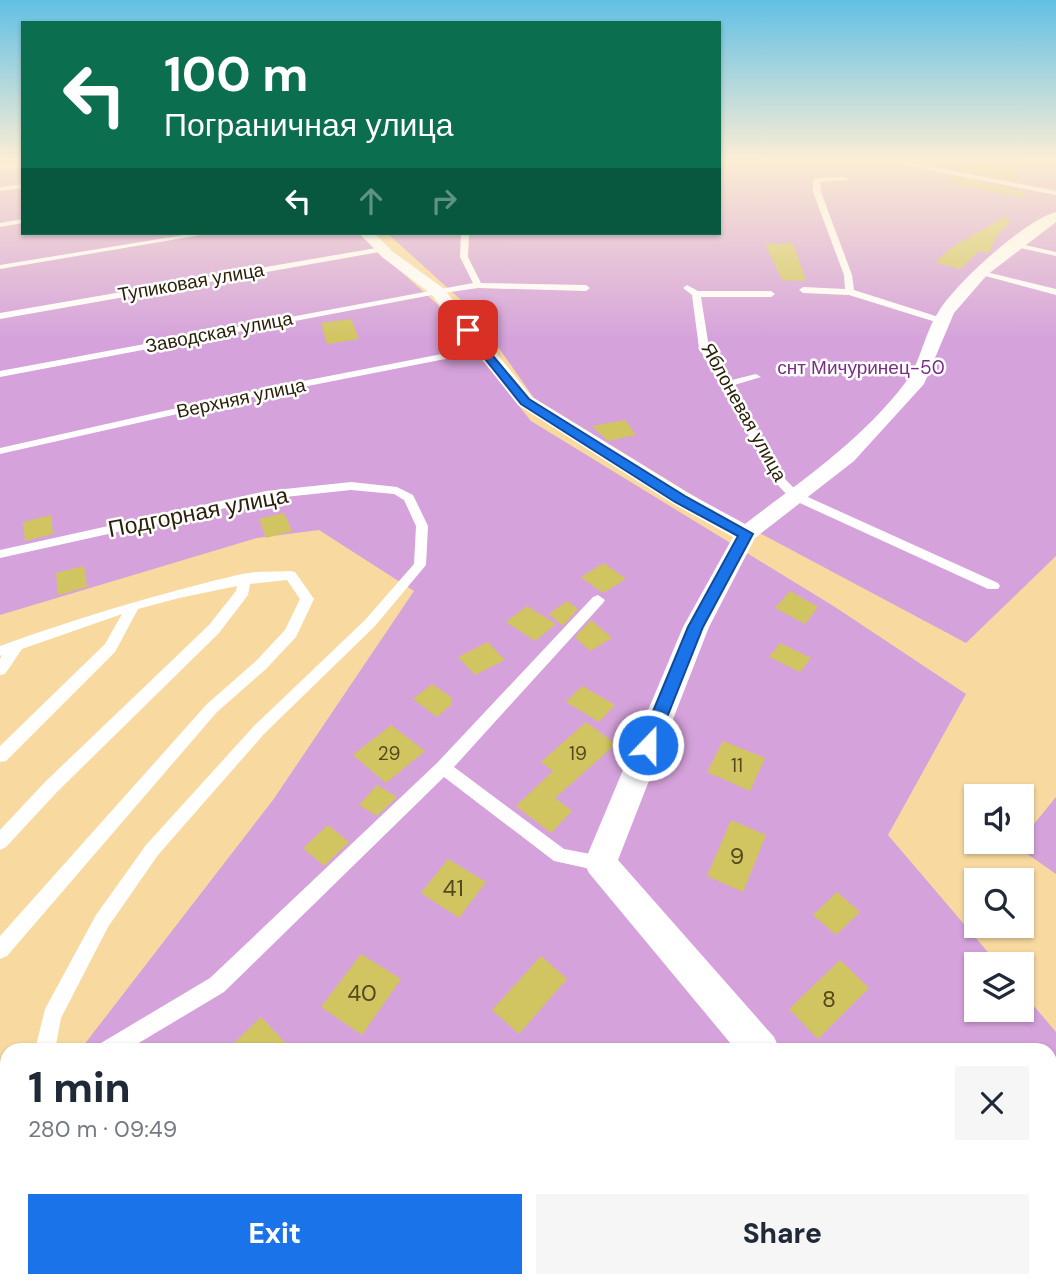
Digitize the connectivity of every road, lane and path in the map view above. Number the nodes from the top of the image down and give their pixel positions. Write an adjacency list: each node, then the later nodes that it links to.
1 (827, 220): 17 (lane)
2 (1050, 220): 8 (street)
3 (21, 221): 4 (lane)
4 (0, 225)
5 (197, 235): 11 (lane)
6 (368, 235): 9 (street)
7 (465, 235): 13 (lane)
8 (1014, 244): 10 (lane); 12 (street)
9 (382, 249): 16 (street); 20 (lane, Тупиковая улица)
10 (1056, 254)
11 (0, 267)
12 (981, 272): 18 (lane); 21 (street)
13 (478, 285): 14 (lane, Заводская улица); 16 (lane, Заводская улица)
14 (586, 288)
15 (803, 290): 17 (lane)
16 (437, 291): 22 (street); 23 (lane, Заводская улица)
17 (850, 292): 21 (lane)
18 (1056, 292)
19 (771, 294): 25 (lane, Яблоневая улица)
20 (0, 316)
21 (942, 321): 27 (street)
22 (483, 349): 26 (lane, Верхняя улица); 28 (street)
23 (0, 374)
24 (756, 377): 25 (lane)
25 (727, 384): 27 (lane, Яблоневая улица)
26 (0, 451)
27 (795, 496): 28 (street); 31 (lane)
28 (746, 534): 40 (street)
29 (0, 554): 42 (lane, Подгорная улица)
30 (244, 578): 33 (lane); 39 (lane); 41 (lane)
31 (993, 586)
32 (598, 600): 38 (lane)
33 (132, 608): 34 (lane); 37 (lane)
34 (17, 645): 35 (lane); 36 (lane)
35 (0, 651)
36 (0, 670)
37 (0, 756)
38 (443, 768): 40 (lane); 43 (lane)
39 (0, 842)
40 (600, 863): 44 (street)
41 (0, 950)
42 (47, 1043)
43 (120, 1043)
44 (755, 1043)

